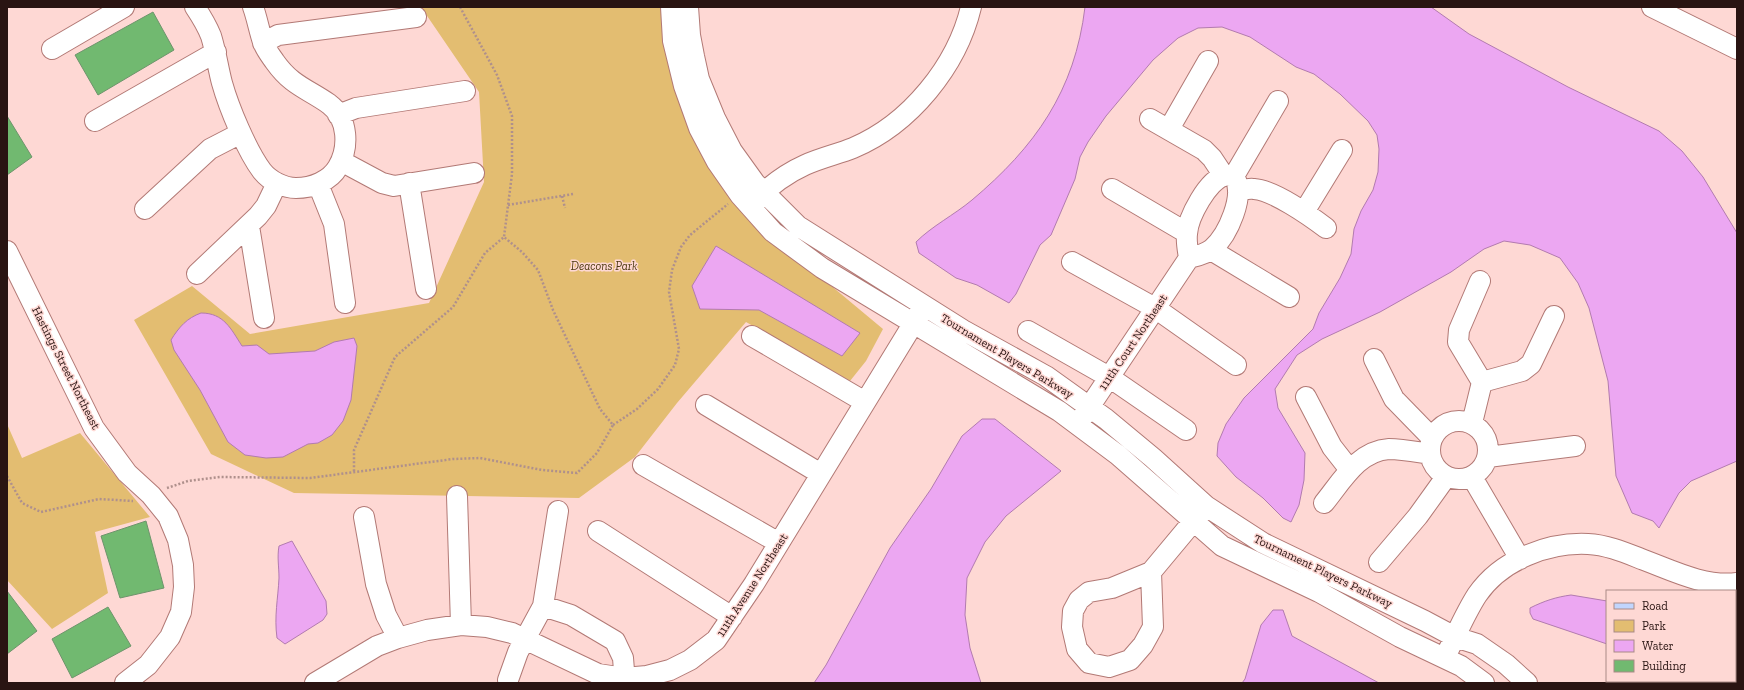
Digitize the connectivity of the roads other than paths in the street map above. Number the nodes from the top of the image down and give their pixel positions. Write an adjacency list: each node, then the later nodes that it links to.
1 (124, 7): 10 (street)
2 (195, 7): 12 (street)
3 (253, 7): 9 (street)
4 (671, 7): 30 (street, Tournament Players Parkway)
5 (688, 7): 29 (street, Tournament Players Parkway)
6 (971, 7): 29 (street)
7 (1652, 7): 11 (street)
8 (416, 16): 9 (street)
9 (263, 43): 16 (street)
10 (52, 49)
11 (1737, 49)
12 (216, 52): 18 (street); 20 (street)
13 (1208, 61): 19 (street)
14 (465, 91): 16 (street)
15 (1278, 101): 24 (street)
16 (338, 114): 22 (street)
17 (1150, 119): 19 (street)
18 (95, 121)
19 (1169, 129): 24 (street)
20 (241, 133): 25 (street); 31 (street)
21 (1342, 150): 32 (street)
22 (341, 162): 26 (street); 27 (street)
23 (474, 173): 26 (street)
24 (1232, 181): 32 (street); 35 (street); 36 (street)
25 (277, 183): 27 (street); 33 (street)
26 (409, 183): 42 (street)
27 (318, 184): 44 (street)
28 (1112, 189): 35 (street)
29 (763, 193): 30 (street); 45 (street, Tournament Players Parkway)
30 (745, 201): 49 (street, Tournament Players Parkway)
31 (145, 209)
32 (1304, 212): 34 (street)
33 (249, 226): 40 (street); 48 (street)
34 (1326, 228)
35 (1187, 233): 38 (street)
36 (1211, 250): 38 (street); 43 (street)
37 (7, 251): 92 (street, Hastings Street Northeast)
38 (1189, 258): 46 (street, 111th Court Northeast)
39 (1072, 262): 46 (street)
40 (197, 274)
41 (1480, 281): 55 (street)
42 (426, 289)
43 (1289, 297)
44 (345, 303)
45 (924, 305): 49 (street, 111th Avenue Northeast); 59 (street, Tournament Players Parkway)
46 (1155, 308): 53 (street); 54 (street, 111th Court Northeast)
47 (1554, 316): 55 (street)
48 (264, 318)
49 (914, 323): 57 (street, 111th Avenue Northeast); 61 (street, Tournament Players Parkway)
50 (1028, 331): 54 (street)
51 (752, 336): 57 (street)
52 (1374, 359): 63 (street)
53 (1236, 365)
54 (1109, 377): 59 (street, 111th Court Northeast); 62 (street)
55 (1482, 382): 60 (street)
56 (1306, 397): 67 (street)
57 (865, 402): 68 (street, 111th Avenue Northeast)
58 (706, 405): 68 (street)
59 (1090, 407): 61 (street, 111th Court Northeast); 73 (street, Tournament Players Parkway)
60 (1472, 423): 63 (street); 65 (street)
61 (1078, 426): 76 (street, Tournament Players Parkway)
62 (1186, 430)
63 (1431, 446): 67 (street); 69 (street)
64 (1575, 446): 65 (street)
65 (1488, 457): 70 (street)
66 (643, 464): 78 (street)
67 (1350, 470): 72 (street)
68 (821, 474): 78 (street, 111th Avenue Northeast)
69 (1446, 476): 70 (street); 80 (street)
70 (1472, 477): 79 (street)
71 (456, 496): 85 (street)
72 (1324, 503)
73 (1206, 506): 76 (street); 86 (street, Tournament Players Parkway)
74 (558, 511): 83 (street)
75 (364, 518): 87 (street)
76 (1193, 522): 81 (street); 89 (street, Tournament Players Parkway)
77 (598, 531): 84 (street)
78 (779, 543): 84 (street, 111th Avenue Northeast)
79 (1520, 559): 82 (street); 86 (street)
80 (1379, 562)
81 (1151, 572): 81 (street)
82 (1737, 583)
83 (543, 606): 88 (street); 91 (street)
84 (732, 617): 91 (street, 111th Avenue Northeast)
85 (461, 625): 87 (street, 111th Avenue Northeast); 88 (street, 111th Avenue Northeast)
86 (1455, 637): 89 (street); 95 (street, Tournament Players Parkway)
87 (398, 638): 93 (street, 111th Avenue Northeast)
88 (525, 638): 90 (street); 91 (street, 111th Avenue Northeast)
89 (1445, 658): 94 (street, Tournament Players Parkway)
90 (508, 680)
91 (625, 680)
92 (125, 683)
93 (315, 683)
94 (1484, 683)
95 (1527, 683)

